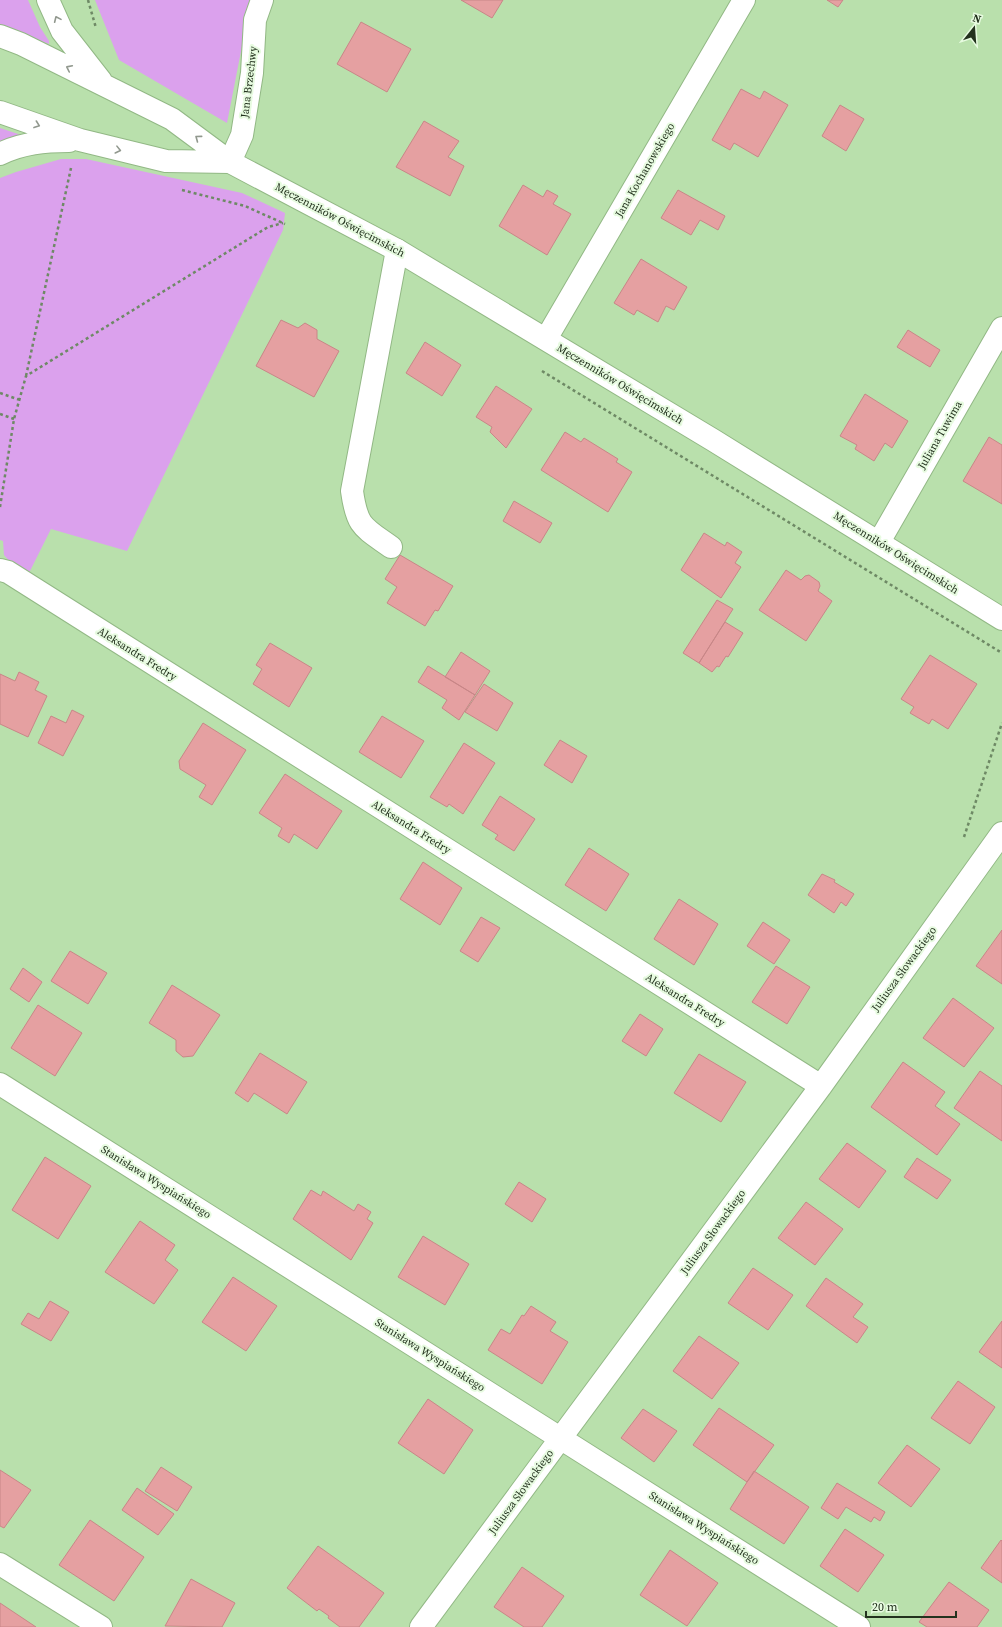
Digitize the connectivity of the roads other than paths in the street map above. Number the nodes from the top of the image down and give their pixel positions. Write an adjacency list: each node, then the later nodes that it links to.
1 (48, 0): 5 (street, one-way to 1)
2 (262, 0): 9 (street, Jana Brzechwy)
3 (744, 0): 12 (street, Jana Kochanowskiego)
4 (0, 36): 5 (street, Męczenników Oświęcimskich, one-way to 4)
5 (104, 85): 9 (street, Męczenników Oświęcimskich, one-way to 5)
6 (0, 112): 7 (street, Męczenników Oświęcimskich, one-way to 7)
7 (80, 140): 8 (street); 9 (street, Męczenników Oświęcimskich, one-way to 9)
8 (0, 154)
9 (230, 162): 10 (street, Męczenników Oświęcimskich)
10 (397, 250): 12 (street, Męczenników Oświęcimskich); 14 (street)
11 (1002, 328): 13 (street, Juliana Tuwima)
12 (546, 339): 13 (street, Męczenników Oświęcimskich)
13 (879, 542): 16 (street, Męczenników Oświęcimskich)
14 (391, 547)
15 (0, 570): 19 (street, Aleksandra Fredry)
16 (1002, 619)
17 (1002, 833): 19 (street, Juliusza Słowackiego)
18 (0, 1084): 20 (street, Stanisława Wyspiańskiego)
19 (821, 1086): 20 (street, Juliusza Słowackiego)
20 (561, 1438): 23 (street, Juliusza Słowackiego); 24 (street, Stanisława Wyspiańskiego)
21 (0, 1564): 22 (street)
22 (101, 1627)
23 (421, 1627)
24 (859, 1627)

